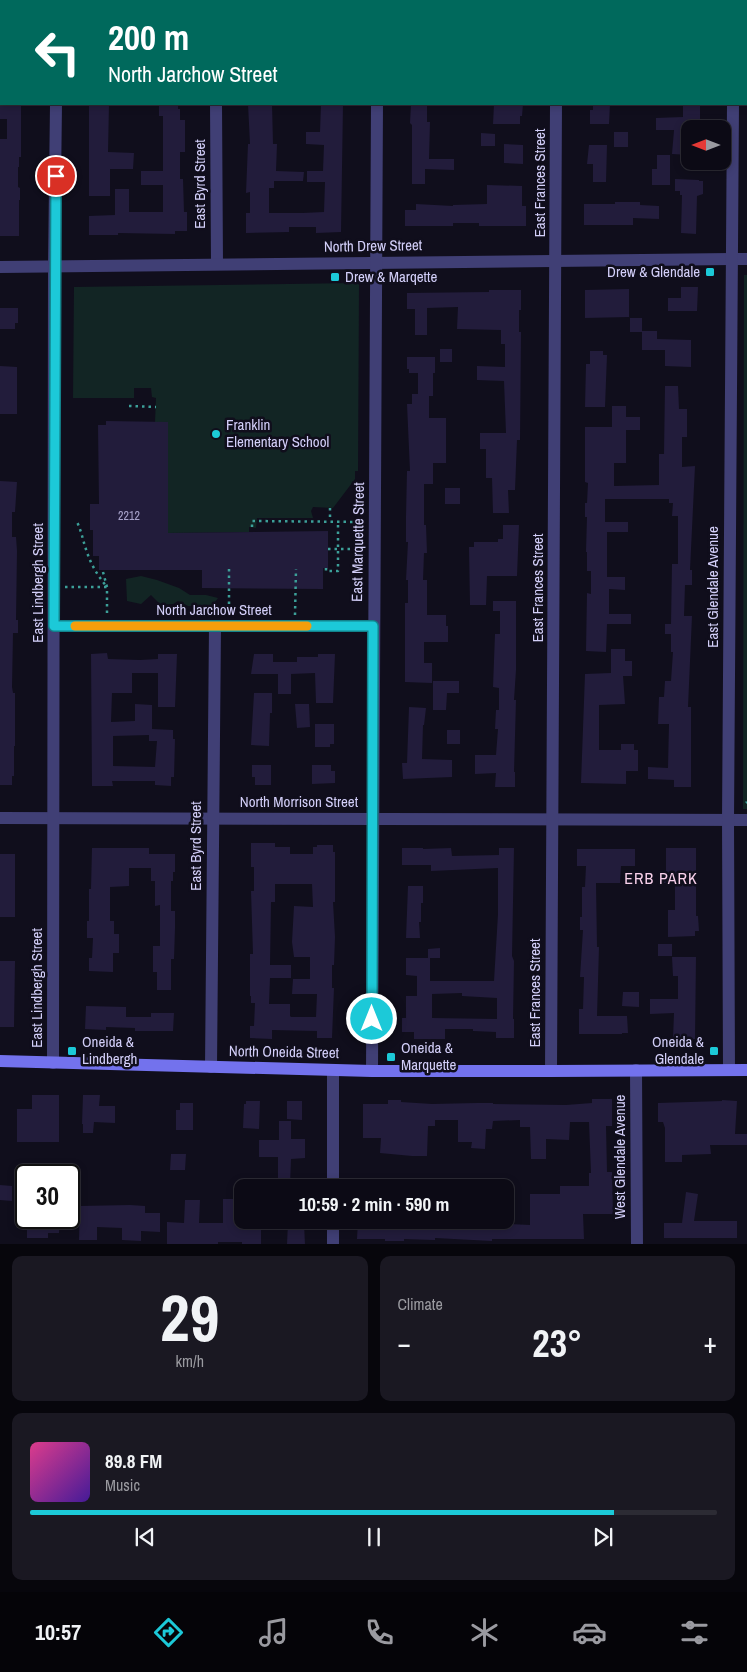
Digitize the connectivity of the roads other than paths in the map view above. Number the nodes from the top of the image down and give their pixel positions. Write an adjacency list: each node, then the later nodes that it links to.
1 (56, 105): 11 (street, East Lindbergh Street)
2 (216, 105): 10 (street, East Byrd Street)
3 (377, 105): 9 (street, East Marquette Street)
4 (556, 105): 8 (street, East Frances Street)
5 (733, 105): 6 (street, East Glendale Avenue)
6 (732, 259): 7 (street, North Drew Street); 8 (street, North Drew Street); 21 (street, East Glendale Avenue)
7 (747, 259)
8 (556, 260): 9 (street, North Drew Street); 19 (street, East Frances Street)
9 (376, 262): 10 (street, North Drew Street); 15 (street, East Marquette Street)
10 (217, 264): 11 (street, North Drew Street)
11 (54, 266): 12 (street, North Drew Street); 13 (street, East Lindbergh Street)
12 (0, 267)
13 (54, 626): 14 (street, North Jarchow Street); 17 (street, East Lindbergh Street)
14 (215, 626): 15 (street, North Jarchow Street); 18 (street, East Byrd Street)
15 (373, 626): 20 (street, East Marquette Street)
16 (0, 818): 17 (street, North Morrison Street)
17 (54, 818): 18 (street, North Morrison Street); 24 (street, East Lindbergh Street)
18 (212, 818): 20 (street, North Morrison Street); 25 (street, East Byrd Street)
19 (553, 818): 20 (street, North Morrison Street); 21 (street, North Morrison Street); 31 (street, East Frances Street)
20 (373, 819): 27 (street, East Marquette Street)
21 (728, 820): 22 (street, North Morrison Street); 29 (street, East Glendale Avenue)
22 (747, 820)
23 (0, 1062): 24 (main road, North Oneida Street)
24 (52, 1063): 25 (main road, North Oneida Street)
25 (212, 1067): 26 (main road, North Oneida Street)
26 (333, 1070): 27 (main road, North Oneida Street); 32 (street)
27 (372, 1070): 31 (main road, North Oneida Street)
28 (636, 1070): 29 (main road, North Oneida Street); 31 (main road, North Oneida Street); 35 (street, West Glendale Avenue)
29 (728, 1070): 30 (main road, North Oneida Street)
30 (747, 1070)
31 (551, 1072)
32 (333, 1179)
33 (333, 1229): 34 (street)
34 (333, 1244)
35 (637, 1244)

